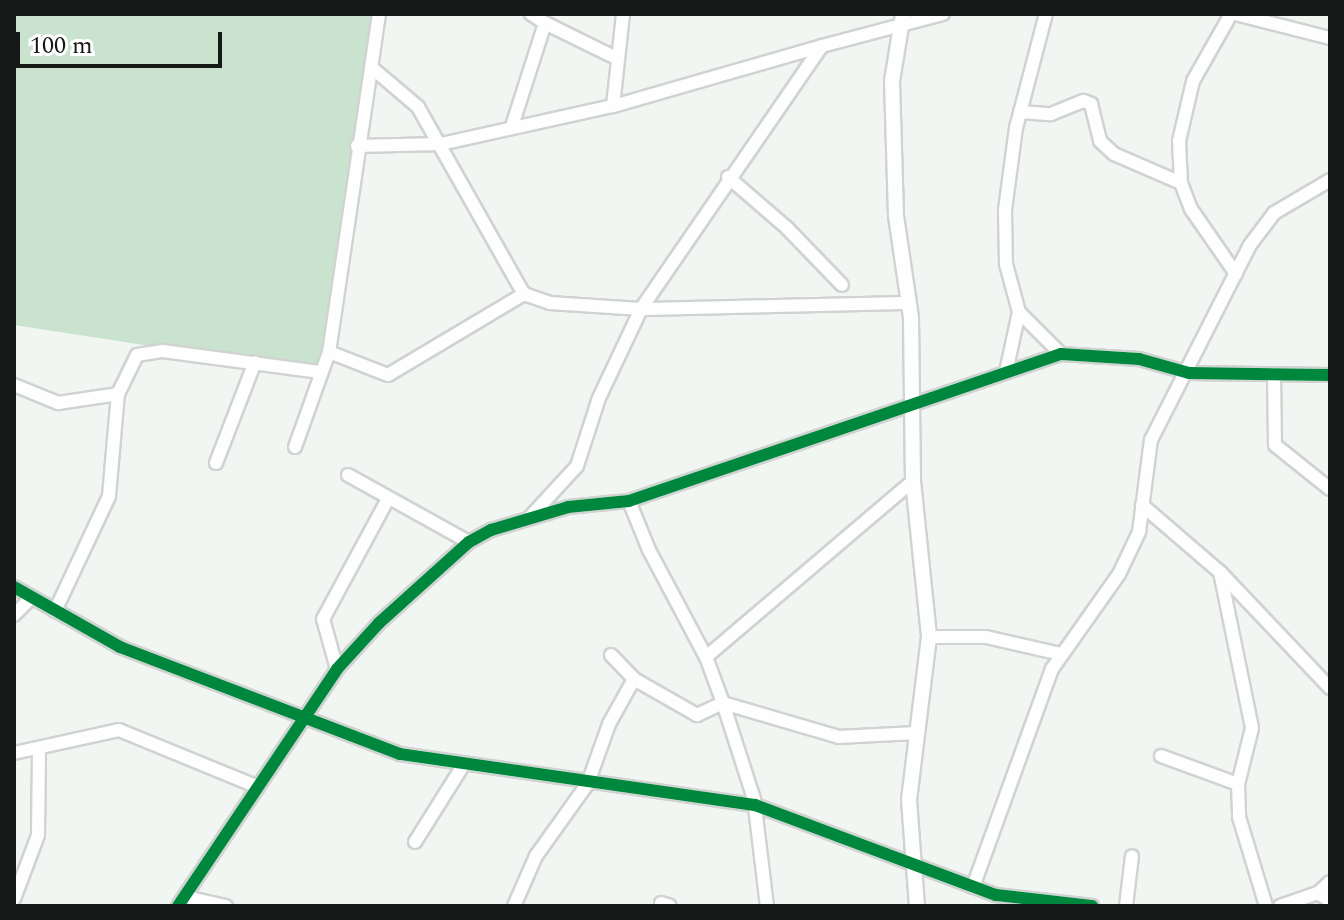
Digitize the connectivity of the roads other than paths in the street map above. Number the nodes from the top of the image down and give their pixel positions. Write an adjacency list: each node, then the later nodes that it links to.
1 (379, 14): 12 (street)
2 (531, 14): 8 (street)
3 (623, 14): 11 (street)
4 (943, 14): 7 (street)
5 (1046, 14): 14 (street)
6 (1233, 14): 9 (street); 20 (street)
7 (903, 21): 10 (street); 24 (street)
8 (545, 23): 11 (street); 15 (street)
9 (1330, 38)
10 (822, 46): 13 (street); 18 (street)
11 (616, 58): 13 (street)
12 (371, 67): 16 (street); 17 (street)
13 (613, 106): 15 (street)
14 (1020, 112): 20 (street); 26 (street)
15 (512, 126): 16 (street)
16 (441, 144): 17 (street); 23 (street)
17 (357, 146): 27 (street)
18 (728, 177): 22 (street); 25 (street)
19 (1330, 179): 21 (street)
20 (1181, 183): 21 (street)
21 (1236, 274): 32 (street)
22 (842, 285)
23 (524, 294): 25 (street); 27 (street)
24 (909, 303): 25 (street); 37 (street)
25 (641, 309): 46 (street)
26 (1019, 312): 28 (street); 31 (street)
27 (329, 352): 30 (street)
28 (1061, 354): 31 (street); 32 (street)
29 (255, 362): 30 (street); 36 (street); 39 (street)
30 (320, 372): 38 (street)
31 (1006, 372): 37 (street)
32 (1189, 373): 33 (street); 45 (street)
33 (1274, 374): 34 (street); 42 (street)
34 (1330, 375)
35 (14, 385): 36 (street)
36 (118, 394): 51 (street)
37 (913, 406): 41 (street); 44 (street)
38 (295, 447)
39 (216, 463)
40 (348, 475): 43 (street)
41 (913, 481): 53 (street); 56 (street)
42 (1330, 489)
43 (388, 499): 47 (street); 57 (street)
44 (629, 501): 46 (street); 56 (street)
45 (1142, 505): 48 (street); 54 (street)
46 (531, 516): 47 (street)
47 (469, 542): 57 (street)
48 (1220, 572): 59 (street); 68 (street)
49 (14, 587): 50 (street)
50 (31, 598): 51 (street); 52 (street)
51 (55, 611): 61 (street)
52 (14, 615)
53 (929, 637): 54 (street); 62 (street)
54 (1060, 654): 75 (street)
55 (611, 655): 58 (street)
56 (706, 657): 60 (street)
57 (337, 669): 61 (street)
58 (634, 679): 60 (street); 67 (street)
59 (1330, 688)
60 (723, 703): 62 (street); 70 (street)
61 (303, 716): 66 (street); 69 (street)
62 (915, 733): 73 (street)
63 (39, 750): 64 (street); 69 (street); 77 (street)
64 (14, 753)
65 (1161, 756): 68 (street)
66 (462, 767): 67 (street); 71 (street)
67 (588, 783): 70 (street); 81 (street)
68 (1238, 784): 86 (street)
69 (258, 787): 79 (street)
70 (755, 805): 73 (street); 82 (street)
71 (415, 842)
72 (1132, 856): 85 (street)
73 (915, 866): 75 (street); 83 (street)
74 (1330, 882): 76 (street)
75 (973, 887): 84 (street)
76 (1318, 893): 78 (street); 87 (street)
77 (14, 899)
78 (1330, 901)
79 (182, 902): 80 (street)
80 (226, 906)
81 (514, 906)
82 (767, 906)
83 (917, 906)
84 (1092, 906)
85 (1126, 906)
86 (1266, 906)
87 (1280, 906)

